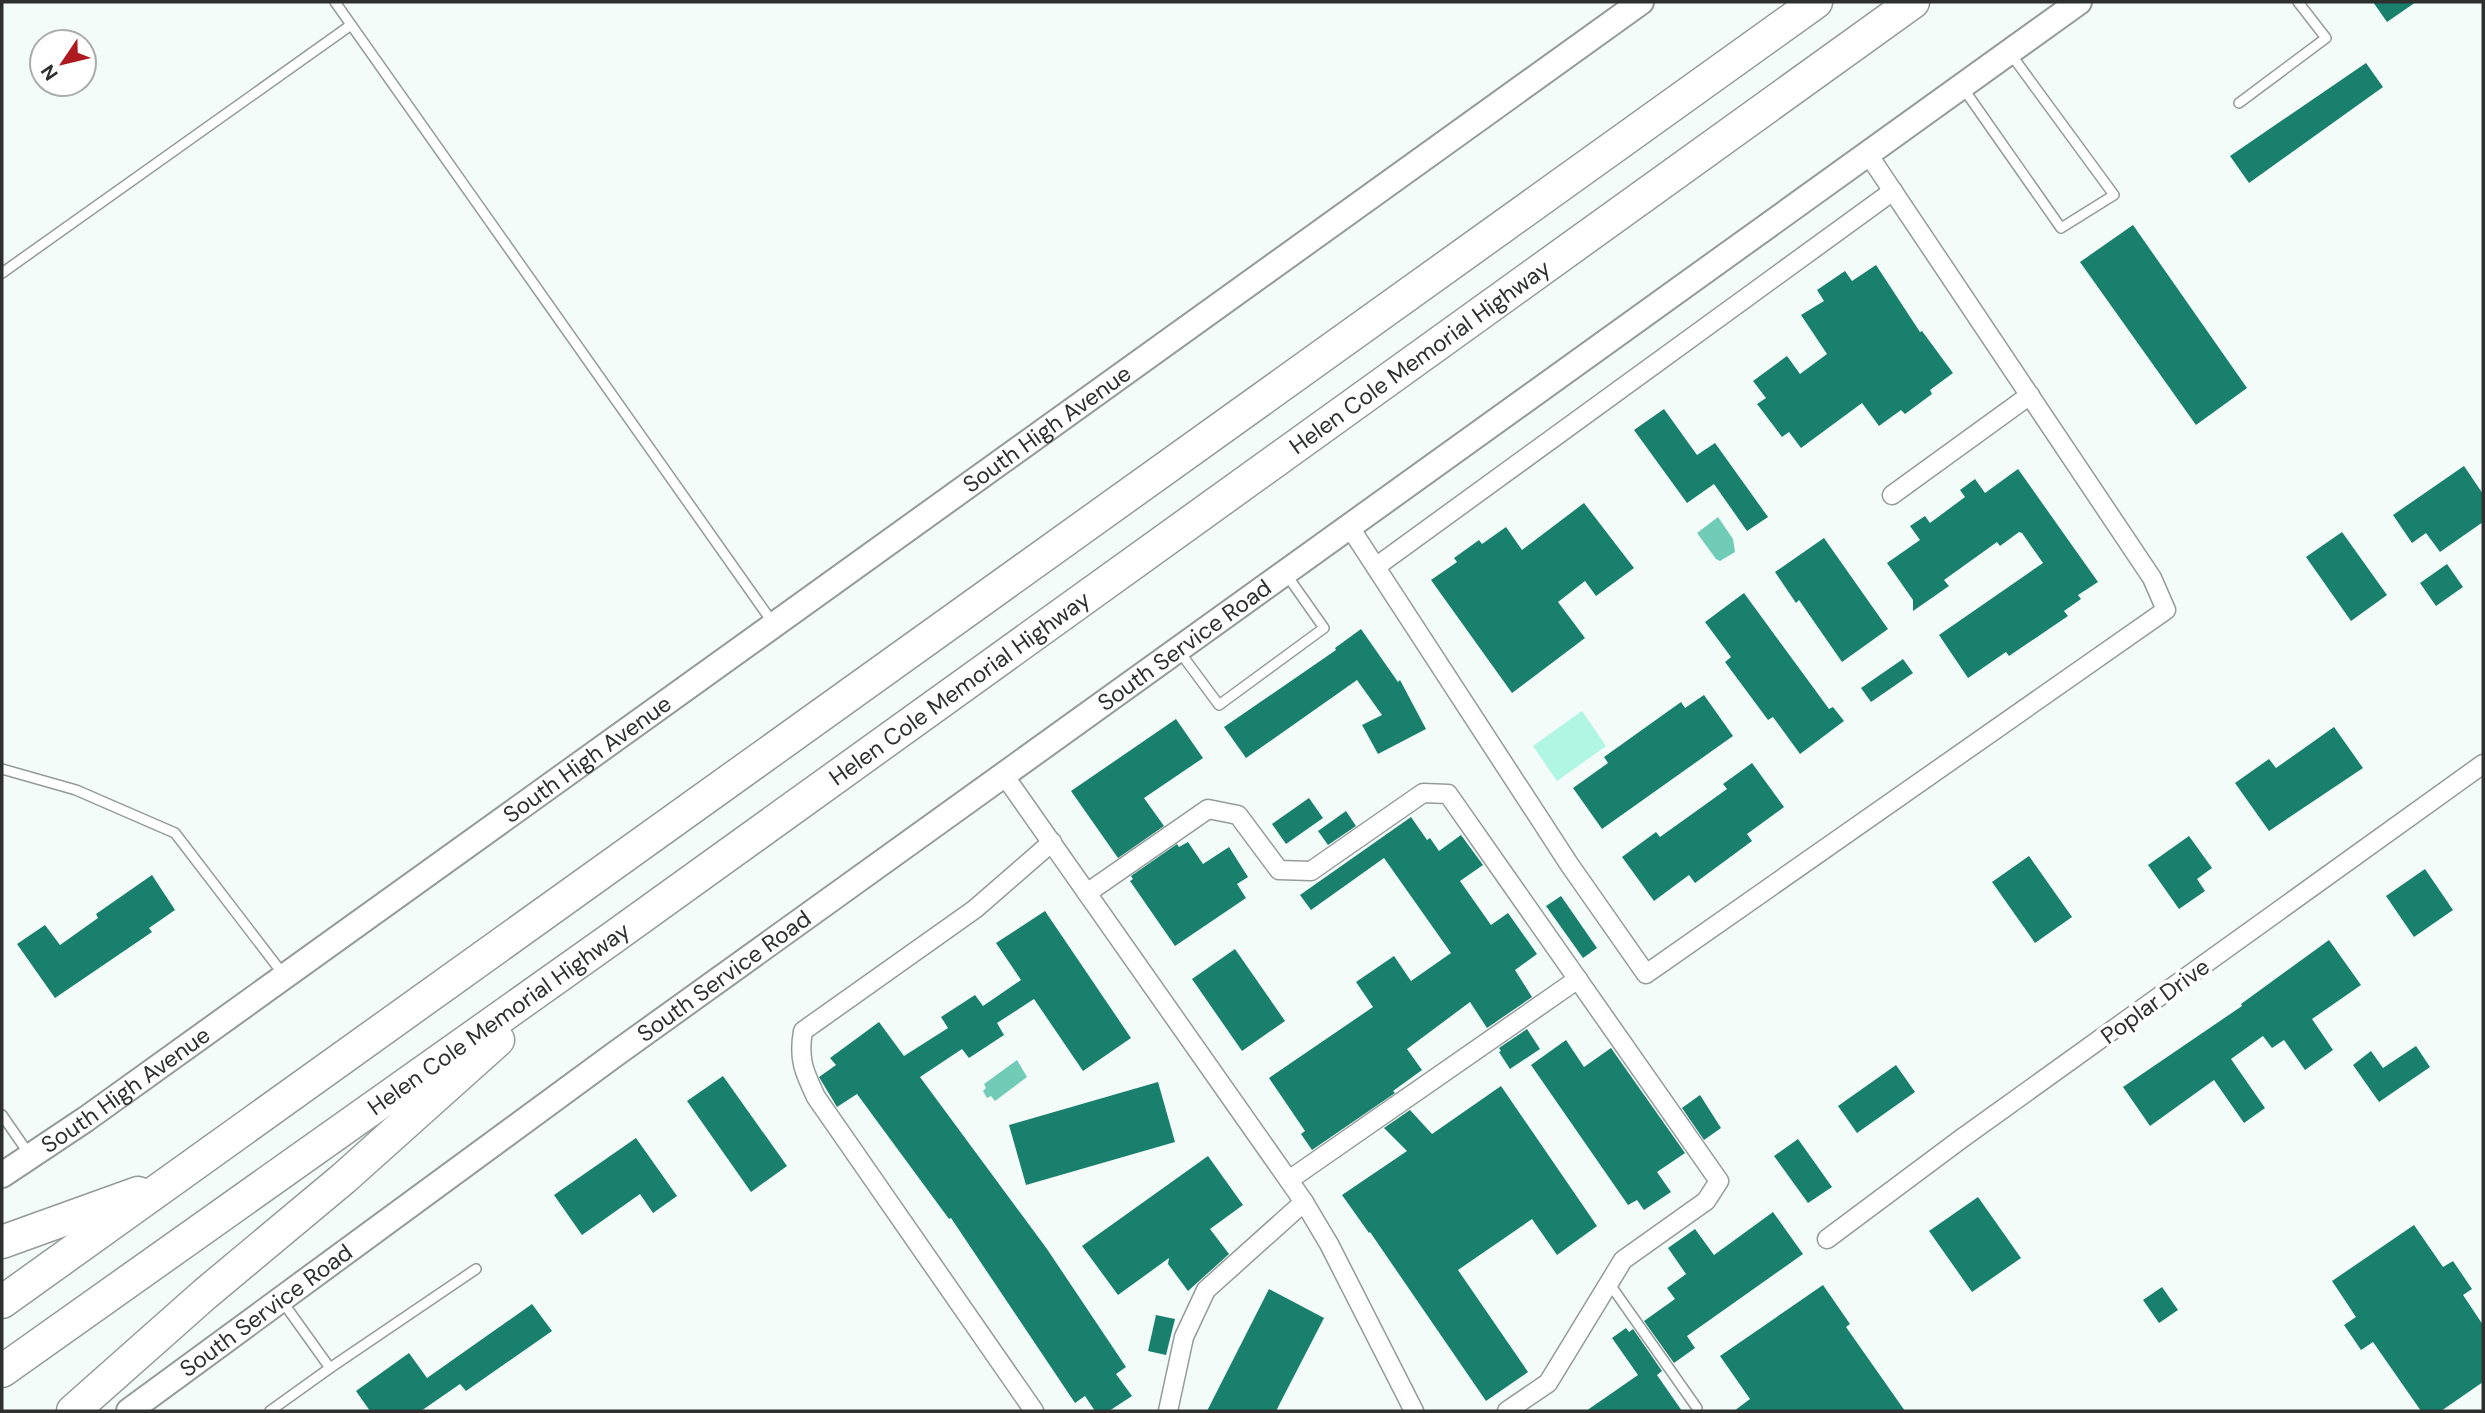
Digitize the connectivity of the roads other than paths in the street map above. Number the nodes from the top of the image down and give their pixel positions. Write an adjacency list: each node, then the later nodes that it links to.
1 (335, 2): 7 (lane)
2 (1641, 2): 19 (main road, South High Avenue)
3 (1816, 2): 32 (highway)
4 (1913, 2): 26 (highway, Helen Cole Memorial Highway)
5 (2080, 2): 8 (main road, South Service Road)
6 (2302, 3): 10 (lane)
7 (351, 25): 13 (lane); 19 (lane)
8 (2010, 52): 9 (main road, South Service Road); 9 (lane)
9 (1962, 87): 11 (main road, South Service Road)
10 (2239, 103)
11 (1868, 154): 12 (street); 16 (main road, South Service Road)
12 (1893, 191): 14 (street); 17 (street)
13 (2, 273)
14 (2030, 395): 15 (street); 17 (street)
15 (1892, 495)
16 (1349, 526): 17 (street); 18 (main road, South Service Road)
17 (1377, 566)
18 (1285, 573): 20 (main road, South Service Road); 20 (lane)
19 (774, 625): 27 (main road, South High Avenue)
20 (1178, 650): 23 (main road, South Service Road)
21 (2483, 764): 35 (street, Poplar Drive)
22 (2, 769): 27 (lane)
23 (1004, 775): 24 (street); 39 (main road, South Service Road)
24 (1052, 842): 25 (street); 47 (street)
25 (1087, 892): 28 (street); 33 (street)
26 (611, 939): 42 (highway, Helen Cole Memorial Highway); 44 (highway)
27 (285, 976): 30 (main road, South High Avenue)
28 (1578, 979): 33 (street); 38 (street)
29 (2, 1115): 30 (lane)
30 (30, 1156): 31 (main road, South High Avenue)
31 (2, 1175)
32 (176, 1179): 36 (highway); 40 (highway)
33 (1289, 1180): 34 (street)
34 (1304, 1202): 48 (street); 49 (street)
35 (1827, 1239)
36 (2, 1242)
37 (476, 1269): 41 (lane)
38 (1609, 1283): 43 (lane); 50 (street)
39 (281, 1299): 41 (lane); 45 (main road, South Service Road)
40 (2, 1303)
41 (330, 1368): 46 (lane)
42 (2, 1371)
43 (1697, 1408)
44 (73, 1411)
45 (129, 1411)
46 (270, 1411)
47 (1034, 1411)
48 (1168, 1411)
49 (1414, 1411)
50 (1507, 1411)

